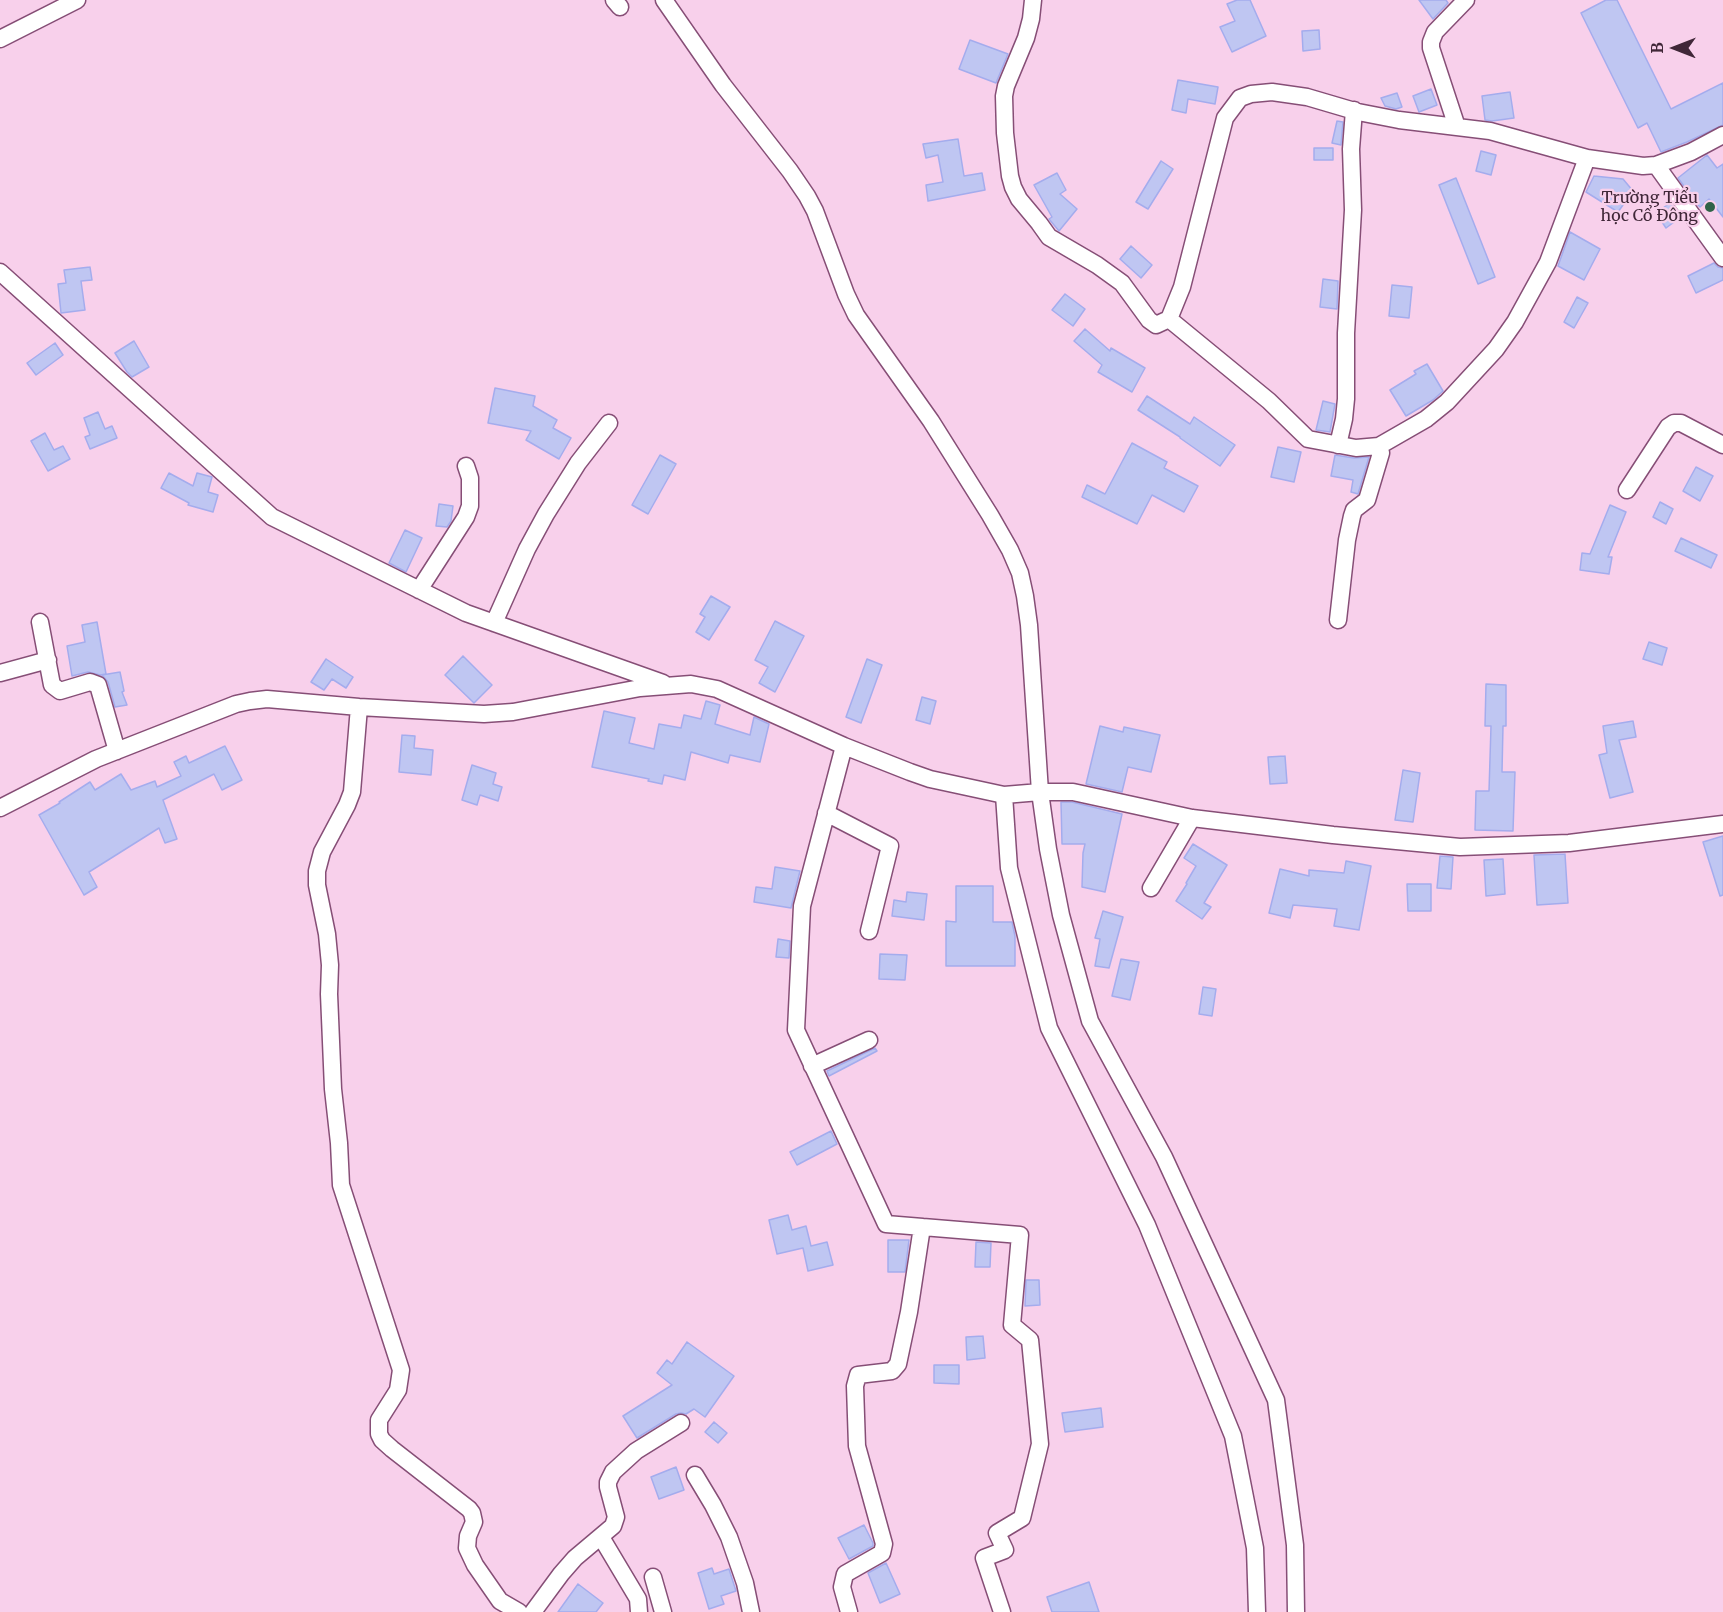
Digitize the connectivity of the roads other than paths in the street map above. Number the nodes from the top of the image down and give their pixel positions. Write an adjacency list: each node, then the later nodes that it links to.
1 (77, 0): 5 (street)
2 (664, 0): 30 (street)
3 (1033, 0): 13 (street)
4 (1466, 0): 7 (street)
5 (0, 39)
6 (1354, 110): 7 (street); 13 (street); 15 (street)
7 (1457, 127): 9 (street)
8 (1723, 135): 10 (street)
9 (1587, 158): 10 (street); 17 (street)
10 (1656, 165): 11 (street)
11 (1723, 258)
12 (0, 272): 20 (street)
13 (1169, 320): 15 (street)
14 (609, 423): 23 (street)
15 (1338, 445): 17 (street)
16 (1723, 445): 19 (street)
17 (1379, 446): 21 (street)
18 (466, 466): 20 (street)
19 (1627, 490)
20 (419, 590): 23 (street)
21 (1338, 620)
22 (40, 622): 24 (street)
23 (494, 623): 26 (street)
24 (48, 660): 25 (street); 29 (street)
25 (0, 673)
26 (668, 685): 27 (street); 28 (street)
27 (359, 707): 29 (street); 45 (street)
28 (844, 746): 31 (street); 33 (street)
29 (117, 751): 32 (street)
30 (1036, 792): 31 (street); 34 (street); 53 (street)
31 (1009, 794): 52 (street)
32 (0, 808)
33 (826, 813): 37 (street); 39 (street)
34 (1192, 818): 35 (street); 36 (street)
35 (1723, 824)
36 (1151, 888)
37 (869, 931)
38 (869, 1040): 39 (street)
39 (812, 1066): 40 (street)
40 (922, 1227): 50 (street); 51 (street)
41 (681, 1423): 43 (street)
42 (695, 1475): 49 (street)
43 (602, 1537): 46 (street); 47 (street)
44 (653, 1576): 48 (street)
45 (519, 1612)
46 (533, 1612)
47 (639, 1612)
48 (663, 1612)
49 (751, 1612)
50 (849, 1612)
51 (1002, 1612)
52 (1257, 1612)
53 (1296, 1612)

